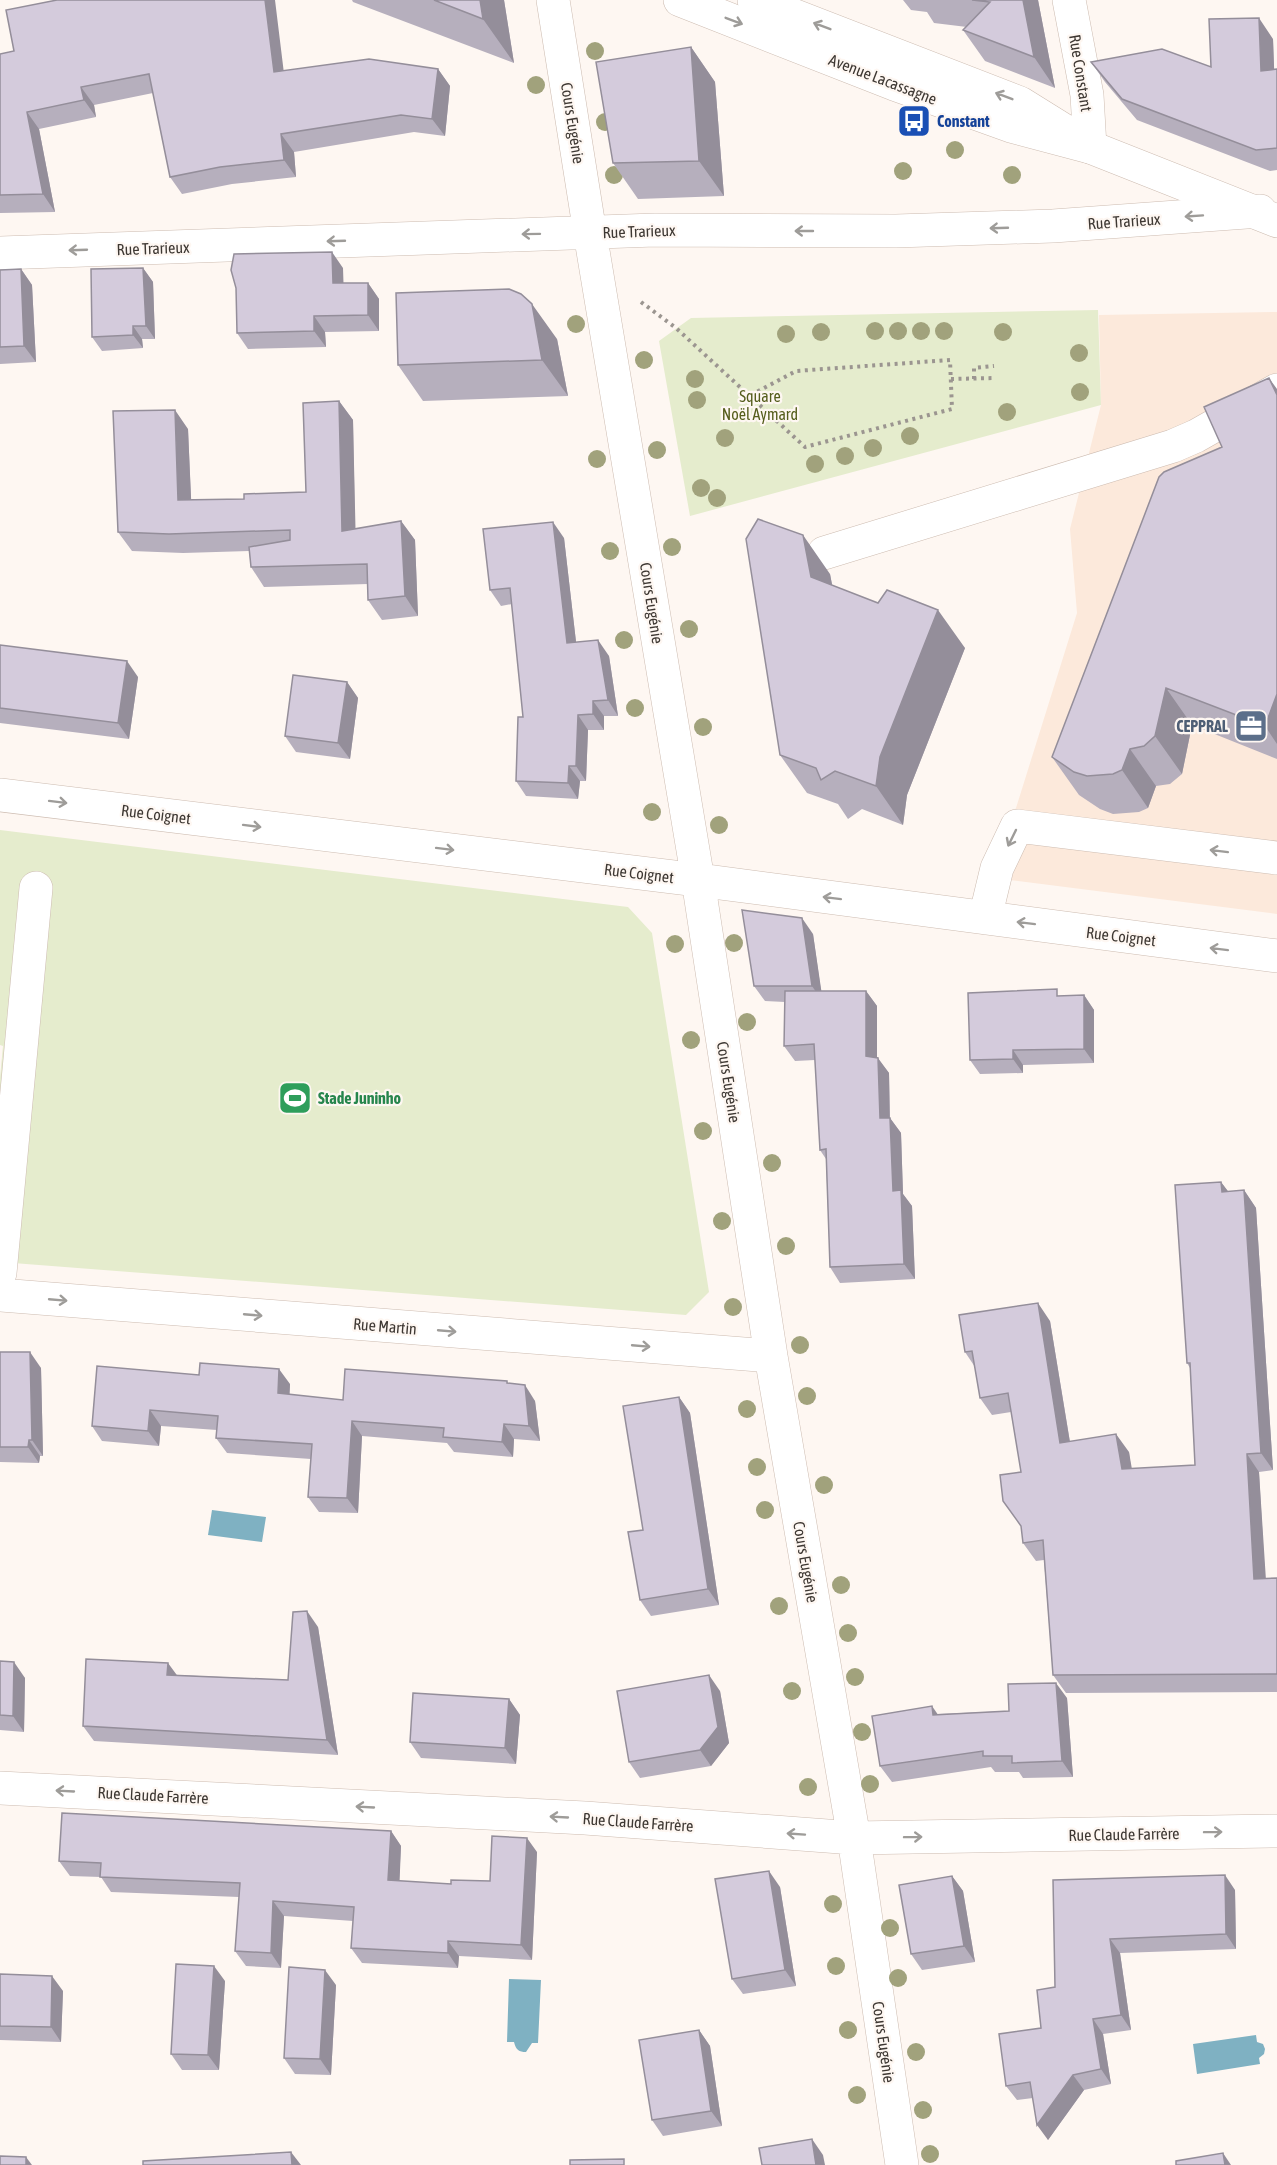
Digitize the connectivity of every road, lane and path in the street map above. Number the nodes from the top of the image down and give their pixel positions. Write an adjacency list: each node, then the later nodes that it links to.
1 (553, 0): 7 (street, Cours Eugénie)
2 (680, 0): 5 (street, Avenue Lacassagne, one-way to 5)
3 (754, 0): 5 (street, Avenue Lacassagne, one-way to 3)
4 (1069, 0): 5 (street, Rue Constant)
5 (1090, 147): 6 (street, Avenue Lacassagne)
6 (1269, 214): 7 (street, Rue Trarieux, one-way to 7)
7 (590, 233): 8 (street, Rue Trarieux, one-way to 8); 19 (street, Cours Eugénie)
8 (0, 253)
9 (636, 297): 15 (path)
10 (994, 366): 13 (path)
11 (995, 378): 13 (path)
12 (951, 379): 13 (path); 15 (path); 15 (path)
13 (974, 379)
14 (1277, 390): 16 (street)
15 (749, 396)
16 (824, 553)
17 (0, 795): 19 (street, Rue Coignet, one-way to 19)
18 (1277, 858): 21 (street, one-way to 21)
19 (698, 880): 21 (street, Rue Coignet, one-way to 19); 25 (street, Cours Eugénie)
20 (36, 888): 23 (street)
21 (985, 918): 22 (street, Rue Coignet, one-way to 21)
22 (1277, 956)
23 (0, 1273)
24 (0, 1295): 25 (street, Rue Martin, one-way to 25)
25 (771, 1356): 28 (street, Cours Eugénie)
26 (0, 1788): 28 (street, Rue Claude Farrère, one-way to 26)
27 (1277, 1831): 28 (street, Rue Claude Farrère, one-way to 27)
28 (854, 1838): 29 (street, Cours Eugénie)
29 (902, 2165)

